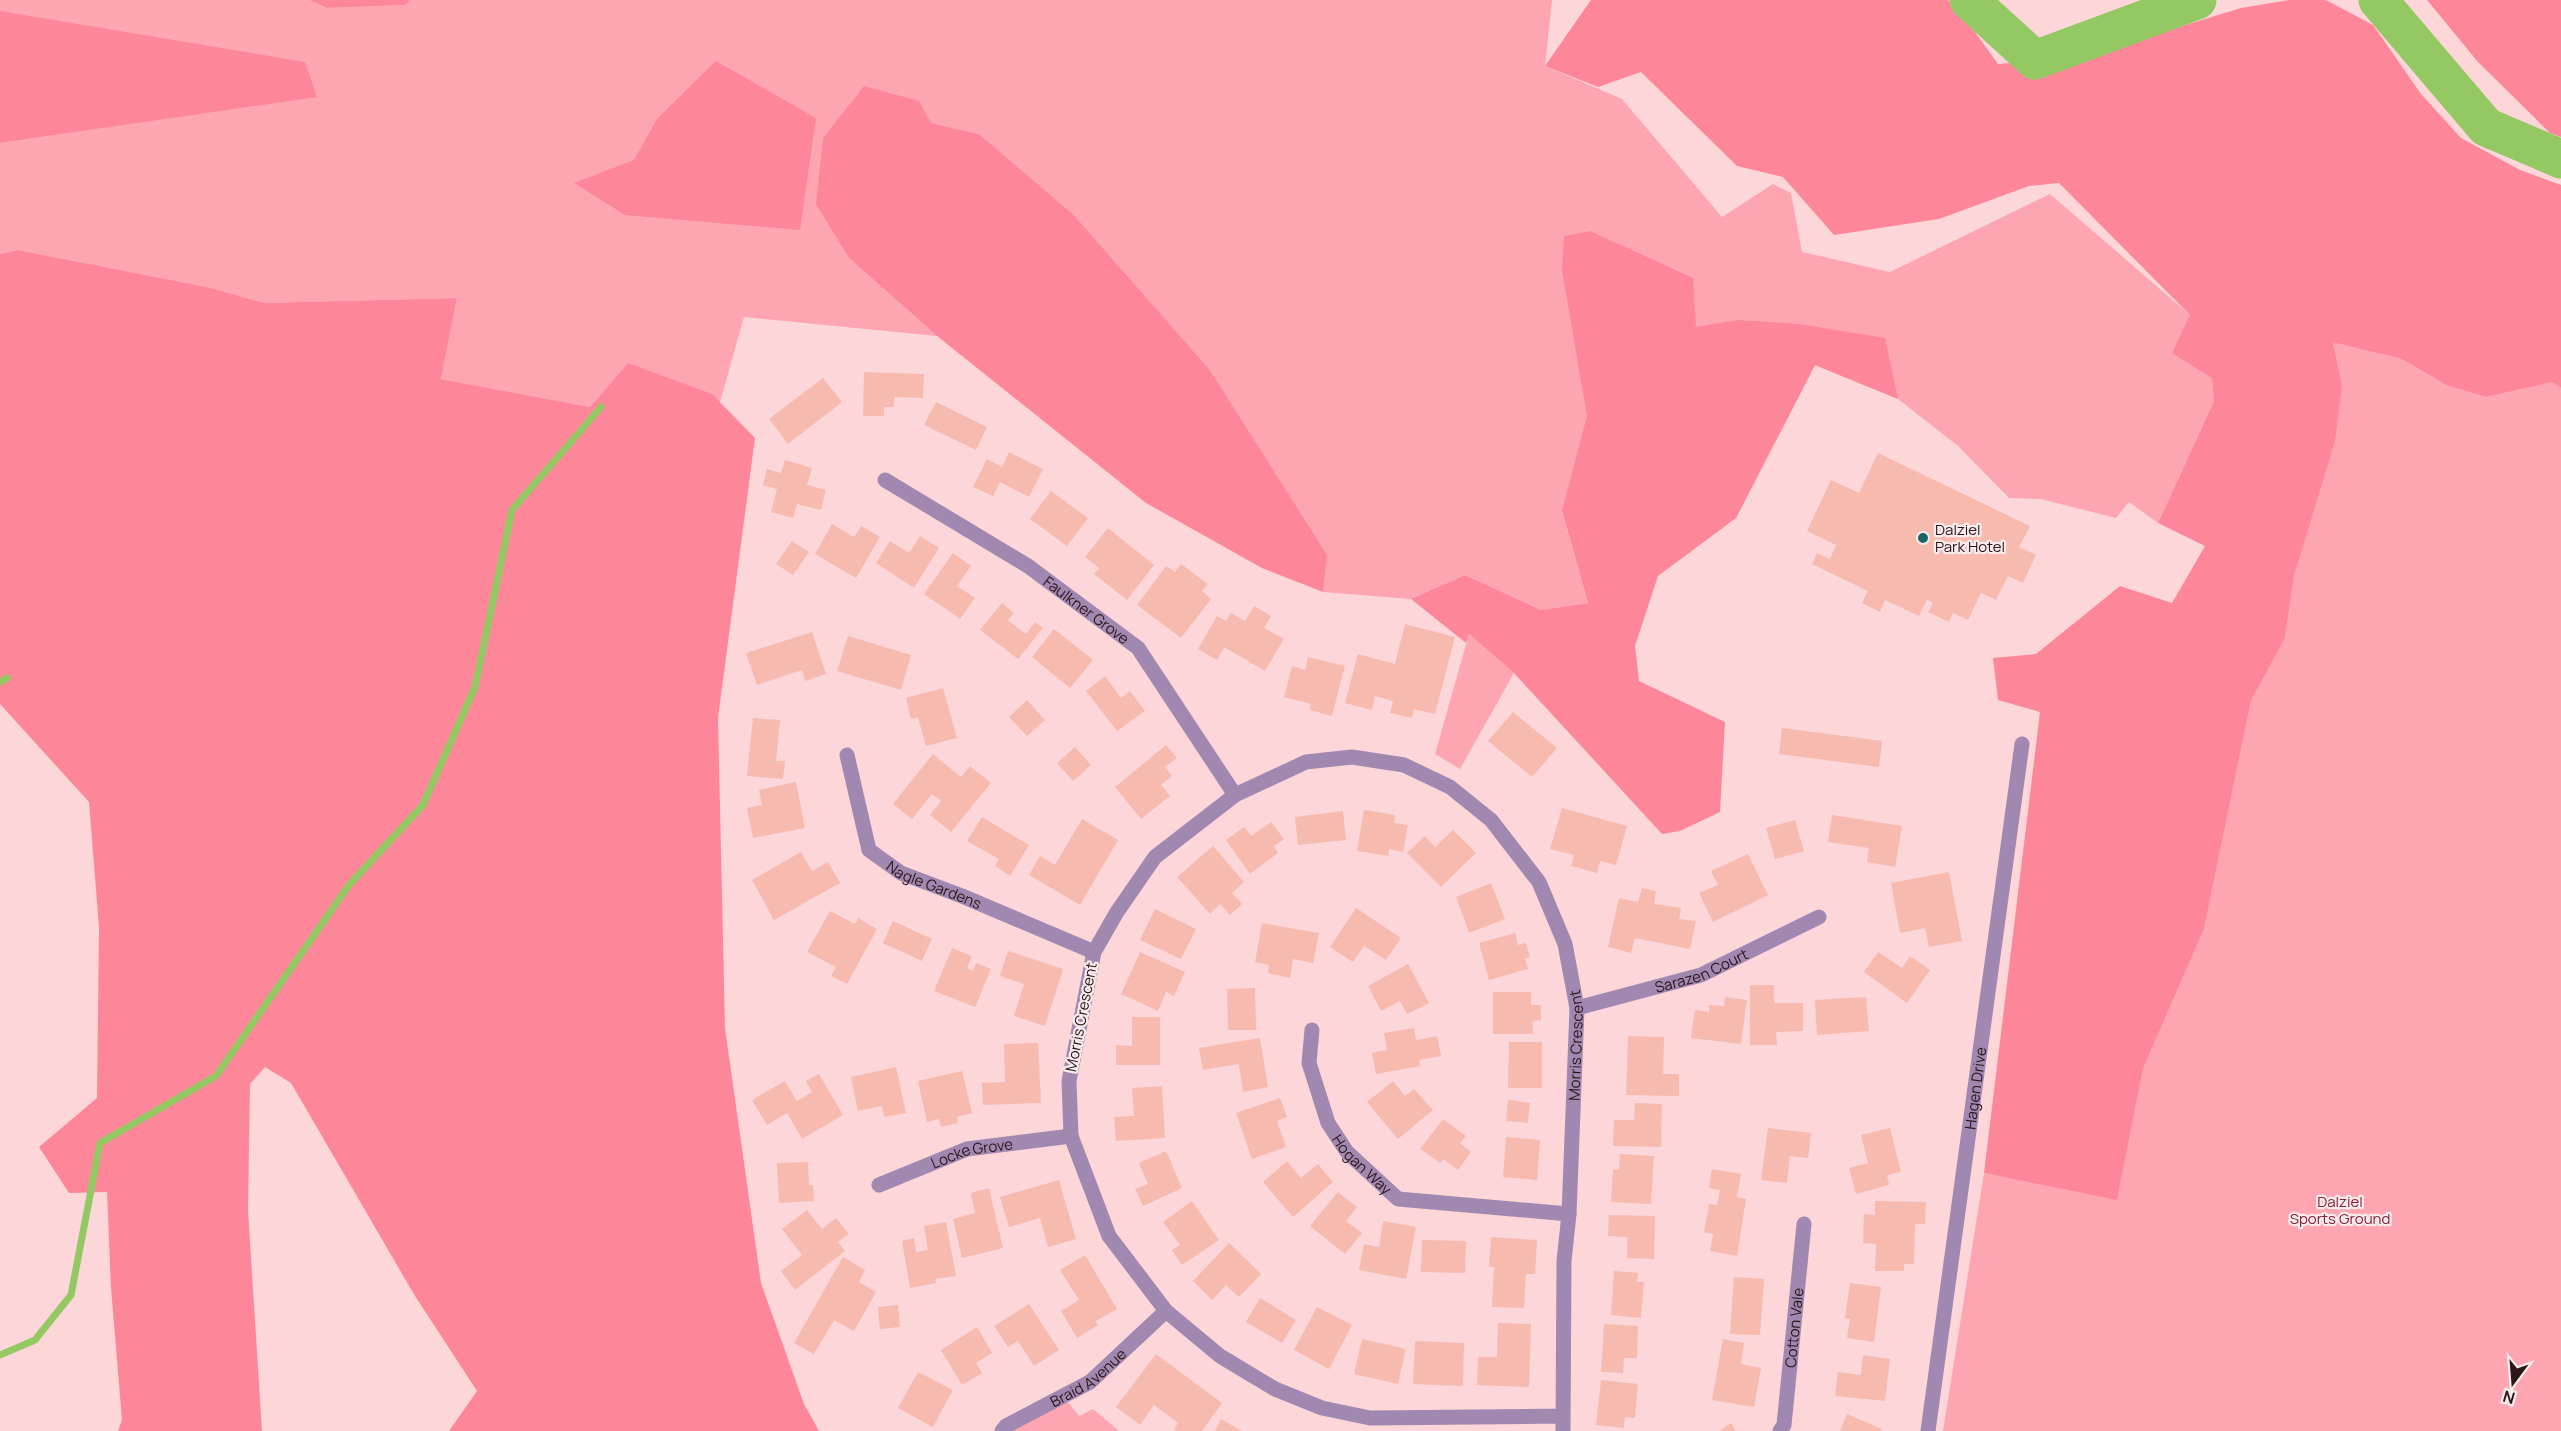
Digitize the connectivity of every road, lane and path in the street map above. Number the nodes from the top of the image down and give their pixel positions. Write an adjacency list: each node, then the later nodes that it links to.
1 (885, 480): 4 (street, Faulkner Grove)
2 (2022, 744): 18 (street, Hagen Drive)
3 (846, 755): 6 (street, Nagle Gardens)
4 (1235, 795): 6 (street, Morris Crescent); 7 (street, Morris Crescent)
5 (1819, 917): 7 (street, Sarazen Court)
6 (1094, 952): 9 (street, Morris Crescent)
7 (1577, 1008): 11 (street, Morris Crescent)
8 (1312, 1030): 11 (street, Hogan Way)
9 (1071, 1136): 10 (street, Locke Grove); 13 (street, Morris Crescent)
10 (879, 1185)
11 (1569, 1215): 14 (street, Morris Crescent)
12 (1804, 1224): 17 (street, Cotton Vale)
13 (1166, 1311): 15 (street, Morris Crescent); 16 (street, Braid Avenue)
14 (1563, 1423): 15 (street, Morris Crescent)
15 (1369, 1424)
16 (1002, 1431)
17 (1780, 1431)
18 (1928, 1431)

